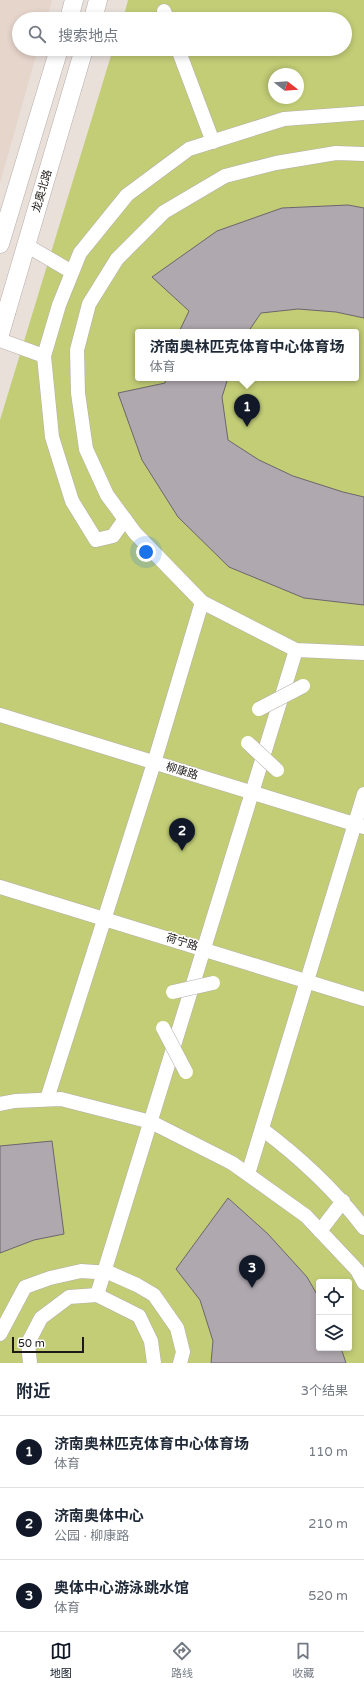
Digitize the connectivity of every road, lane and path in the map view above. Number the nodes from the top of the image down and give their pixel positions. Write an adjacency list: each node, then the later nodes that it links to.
1 (74, 0): 3 (main road)
2 (98, 0): 4 (main road)
3 (70, 12)
4 (95, 12)
5 (57, 56): 11 (main road)
6 (82, 56): 12 (main road, 龙奥北路)
7 (181, 56): 9 (street)
8 (364, 113): 9 (street)
9 (213, 142): 13 (street)
10 (364, 154): 17 (street)
11 (0, 244)
12 (26, 245): 13 (street); 14 (main road, 龙奥北路)
13 (72, 272): 16 (street)
14 (0, 334)
15 (0, 340): 16 (street)
16 (44, 356): 17 (street)
17 (124, 519): 18 (street)
18 (202, 602): 19 (street); 25 (street)
19 (296, 650): 20 (street); 27 (street)
20 (364, 654)
21 (303, 686): 22 (street, bridge)
22 (257, 710)
23 (0, 715): 25 (street, 柳康路)
24 (247, 742): 26 (street, bridge)
25 (154, 763): 27 (street, 柳康路); 31 (street)
26 (277, 770)
27 (252, 792): 29 (street, 柳康路); 32 (street)
28 (364, 794): 29 (street)
29 (359, 826): 33 (street)
30 (0, 886): 31 (street, 荷宁路)
31 (104, 918): 32 (street, 荷宁路); 39 (street)
32 (204, 948): 33 (street, 荷宁路); 41 (street)
33 (307, 981): 36 (street, 荷宁路); 42 (street)
34 (213, 983): 35 (street, bridge)
35 (171, 992)
36 (364, 999)
37 (162, 1025): 38 (street, bridge)
38 (186, 1072)
39 (47, 1099): 40 (street); 41 (street)
40 (0, 1104)
41 (151, 1122): 43 (street); 47 (street)
42 (262, 1129): 43 (street); 44 (street)
43 (248, 1174): 46 (street)
44 (343, 1201): 45 (street); 46 (street)
45 (364, 1228)
46 (320, 1231): 48 (street)
47 (104, 1273): 49 (street); 50 (street); 53 (street)
48 (364, 1283)
49 (97, 1295): 51 (street); 52 (street)
50 (0, 1334)
51 (30, 1363)
52 (154, 1363)
53 (180, 1363)

